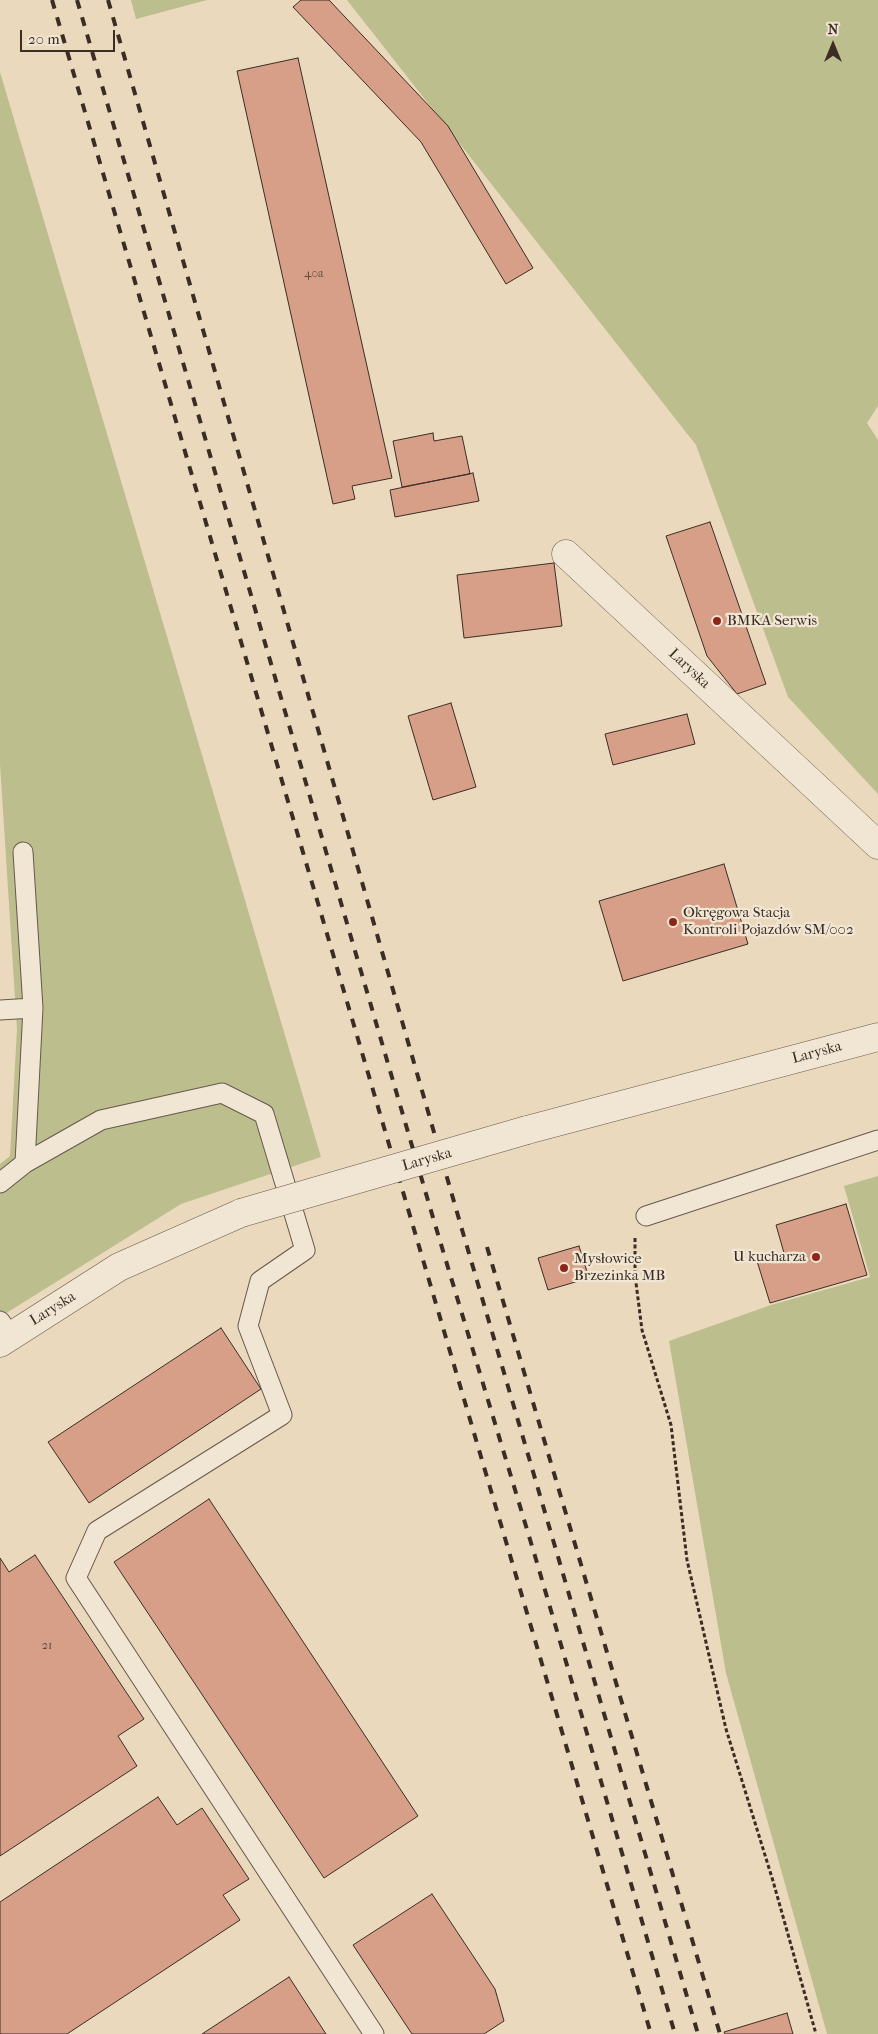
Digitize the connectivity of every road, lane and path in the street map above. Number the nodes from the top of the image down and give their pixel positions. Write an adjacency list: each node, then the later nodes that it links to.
1 (566, 554): 2 (street, Laryska)
2 (878, 845)
3 (22, 852): 4 (lane)
4 (33, 1008): 5 (lane); 8 (lane)
5 (0, 1010)
6 (878, 1037): 11 (street, Laryska, bridge)
7 (878, 1140): 10 (lane)
8 (25, 1163): 9 (lane); 12 (lane)
9 (0, 1183)
10 (646, 1216): 13 (path)
11 (3, 1333)
12 (374, 2034)
13 (816, 2034)

